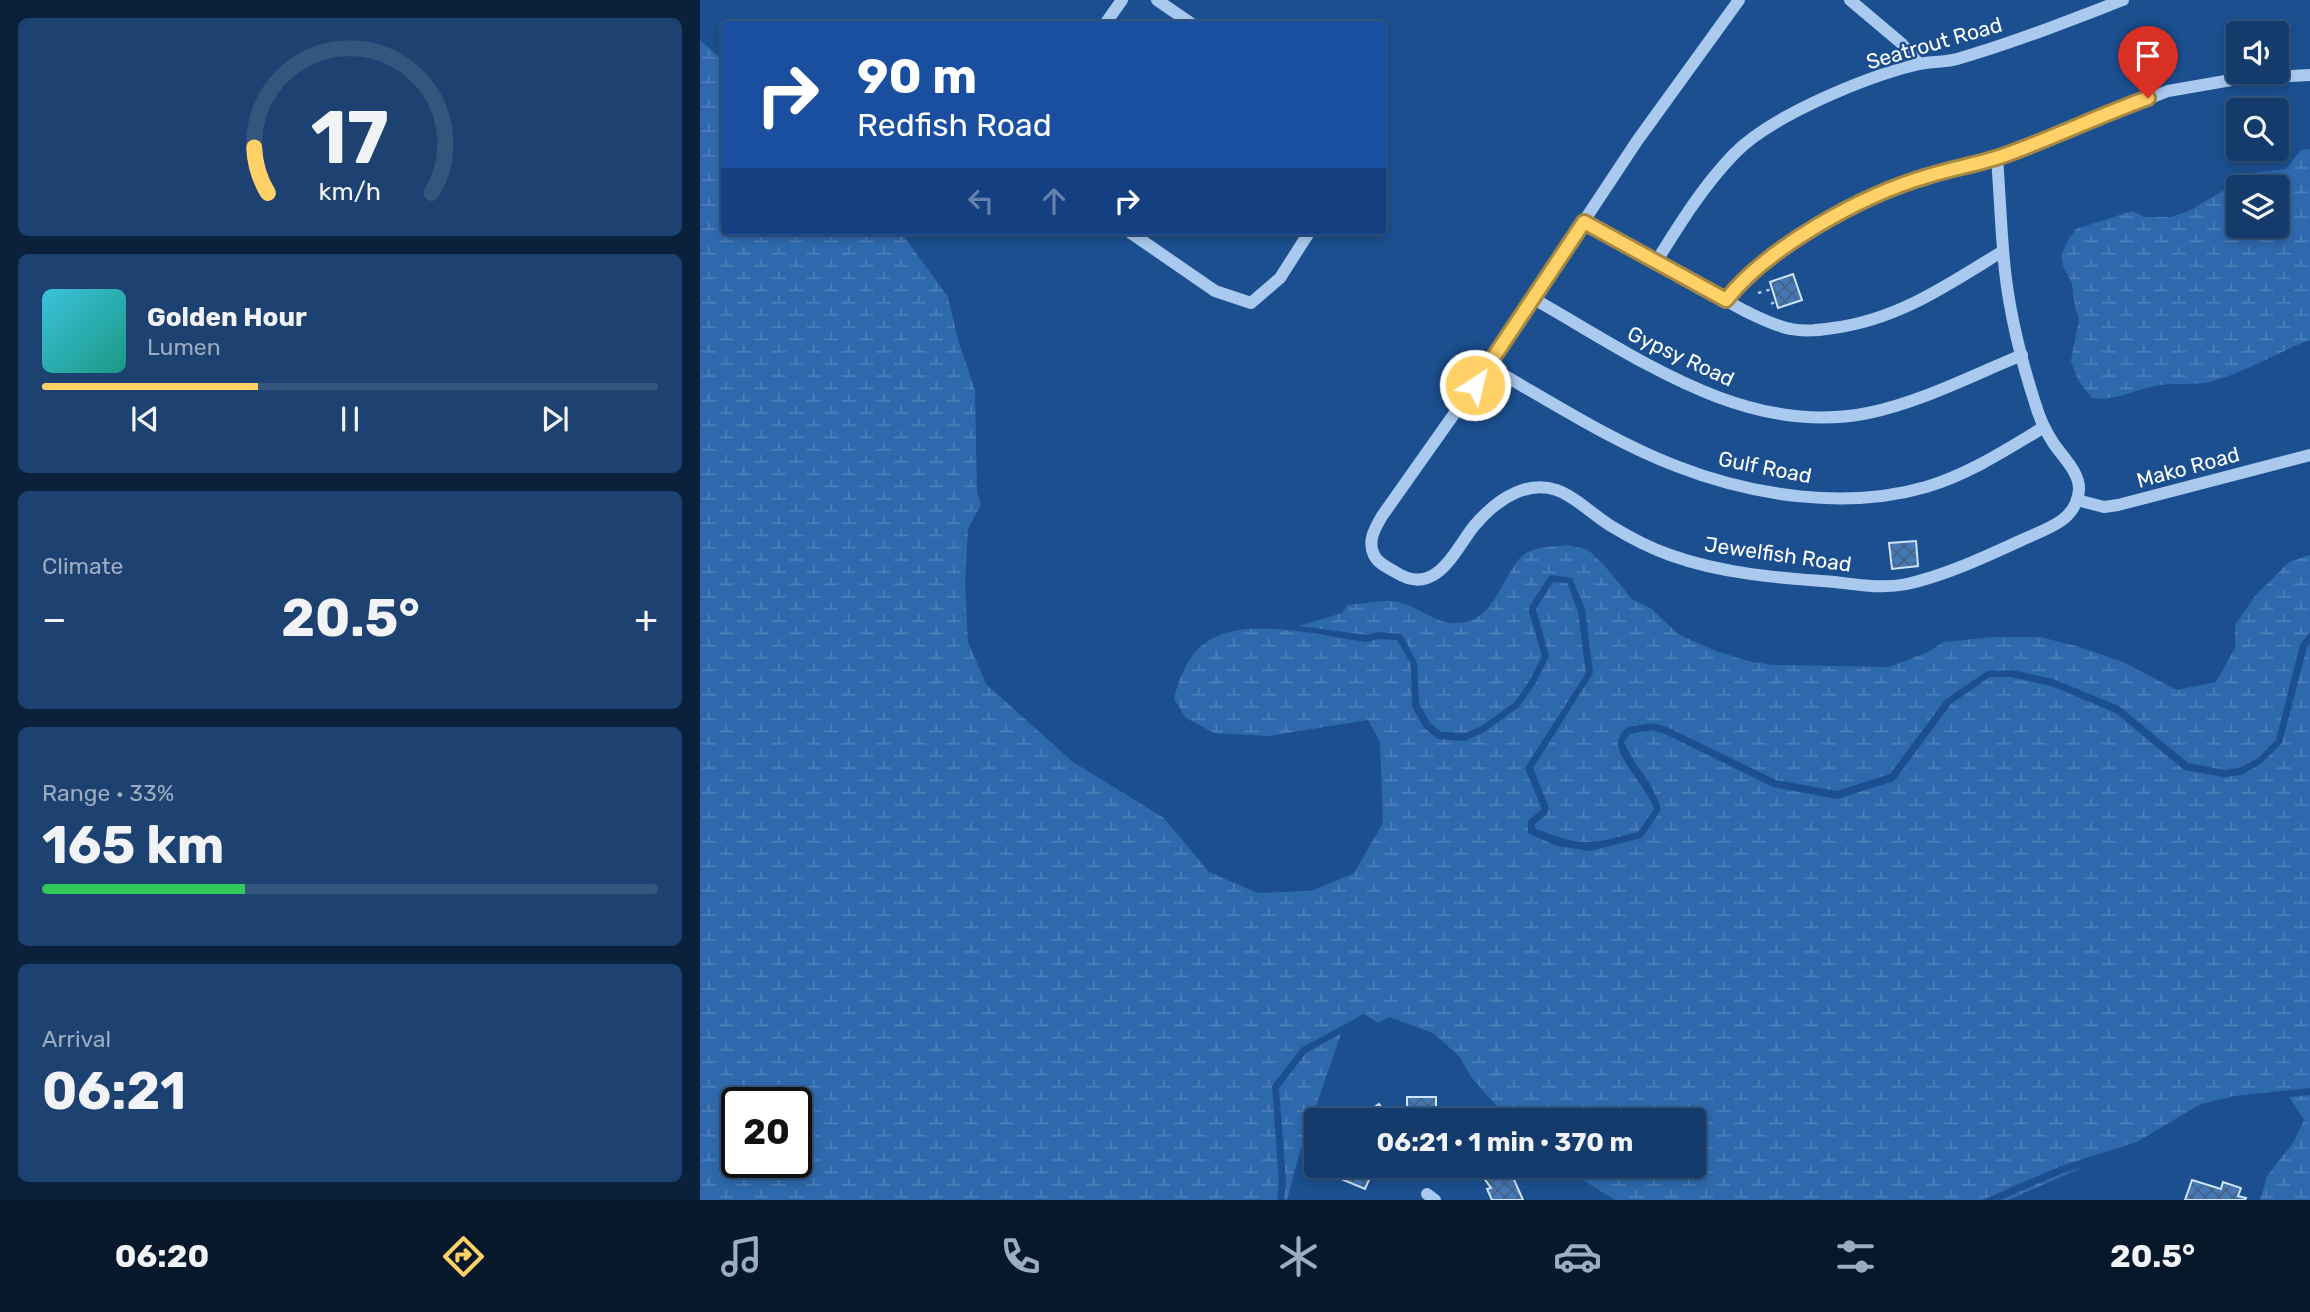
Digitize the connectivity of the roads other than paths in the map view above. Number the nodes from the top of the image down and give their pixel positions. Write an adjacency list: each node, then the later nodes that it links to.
1 (1122, 0): 6 (street)
2 (1157, 0): 7 (street)
3 (1739, 0): 11 (street, Jewelfish Road)
4 (1850, 0): 8 (street)
5 (2123, 0): 8 (street, Seatrout Road)
6 (1107, 21)
7 (1188, 21)
8 (1919, 64): 15 (street, Seatrout Road)
9 (2310, 75): 10 (street)
10 (1997, 158): 14 (street); 17 (street)
11 (1584, 222): 15 (street); 16 (street, Jewelfish Road)
12 (1134, 235): 13 (street)
13 (1307, 235)
14 (2003, 251): 17 (street); 18 (street)
15 (1656, 262): 17 (street)
16 (1534, 299): 18 (street, Gypsy Road); 19 (street, Jewelfish Road)
17 (1726, 300)
18 (2022, 355): 20 (street)
19 (1488, 366): 20 (street, Gulf Road); 22 (street, Jewelfish Road)
20 (2044, 427): 22 (street)
21 (2310, 455): 22 (street, Mako Road)
22 (2077, 500)

